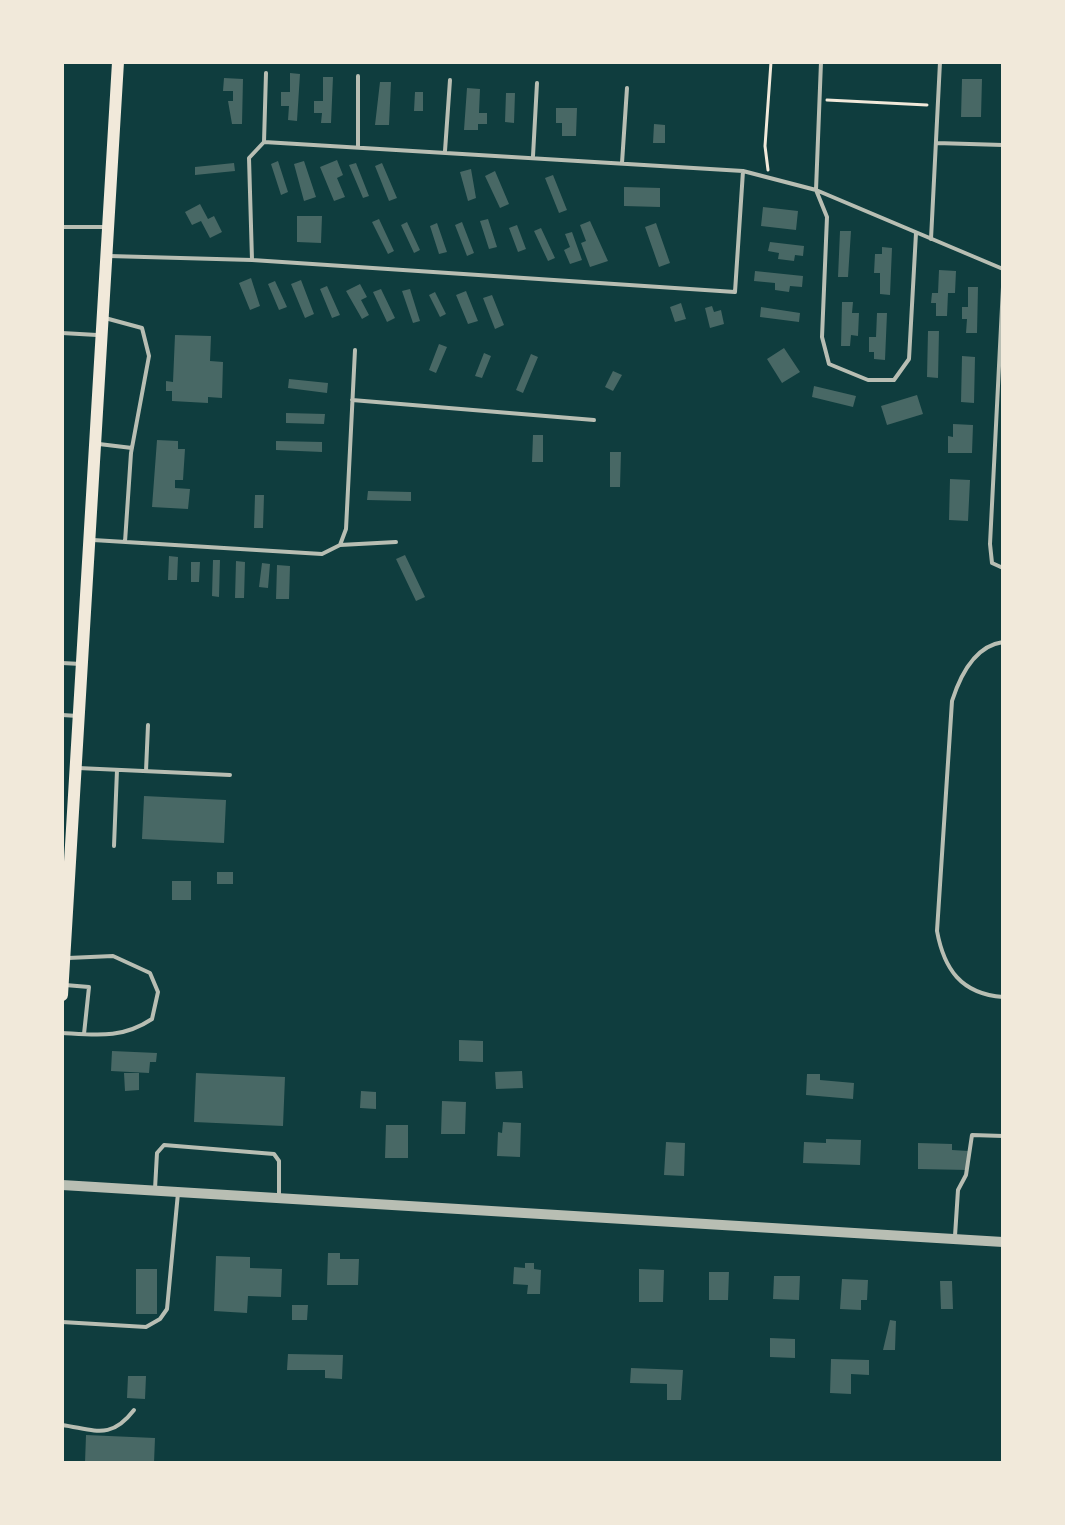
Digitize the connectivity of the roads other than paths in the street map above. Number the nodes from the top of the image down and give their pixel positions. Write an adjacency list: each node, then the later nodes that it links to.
1 (118, 62): 18 (main road)
2 (821, 62): 17 (lane)
3 (940, 62): 10 (lane)
4 (266, 73): 9 (lane)
5 (358, 76): 12 (lane)
6 (450, 80): 13 (lane)
7 (537, 83): 14 (lane)
8 (627, 88): 15 (lane)
9 (264, 142): 12 (lane); 23 (lane)
10 (936, 143): 11 (lane); 21 (lane)
11 (1003, 145)
12 (358, 147): 13 (lane)
13 (445, 151): 14 (lane)
14 (533, 156): 15 (lane)
15 (622, 163): 16 (lane)
16 (743, 171): 17 (lane); 23 (lane)
17 (816, 190): 20 (lane); 20 (lane)
18 (110, 226): 19 (lane); 22 (main road)
19 (62, 227)
20 (916, 233): 21 (lane)
21 (931, 239): 24 (lane)
22 (109, 256): 23 (lane); 26 (main road)
23 (252, 260)
24 (1003, 269)
25 (1003, 287): 38 (lane)
26 (105, 318): 28 (main road); 33 (lane)
27 (62, 333): 28 (lane)
28 (104, 335): 32 (main road)
29 (355, 350): 30 (lane)
30 (352, 400): 31 (lane); 37 (lane)
31 (594, 420)
32 (97, 444): 33 (lane); 34 (main road)
33 (132, 448): 35 (lane)
34 (90, 540): 35 (lane); 41 (main road)
35 (125, 542): 37 (lane)
36 (396, 542): 37 (lane)
37 (340, 545)
38 (1003, 568)
39 (1003, 642): 53 (lane)
40 (62, 663): 41 (lane)
41 (83, 664): 43 (main road)
42 (62, 715): 43 (lane)
43 (80, 717): 45 (main road)
44 (148, 725): 47 (lane)
45 (75, 768): 46 (lane); 50 (main road)
46 (117, 770): 47 (lane); 49 (lane)
47 (146, 771): 48 (lane)
48 (230, 775)
49 (114, 846)
50 (63, 958): 51 (main road); 55 (lane)
51 (63, 985): 52 (main road); 55 (lane)
52 (62, 995)
53 (1003, 997)
54 (62, 1033): 55 (lane)
55 (84, 1034)
56 (1003, 1136): 61 (lane)
57 (62, 1185): 58 (street)
58 (155, 1190): 59 (street); 60 (lane)
59 (178, 1192): 60 (street); 63 (lane)
60 (279, 1197): 61 (street)
61 (954, 1238): 62 (street)
62 (1003, 1242)
63 (62, 1322)
64 (134, 1410): 65 (lane)
65 (62, 1425)

